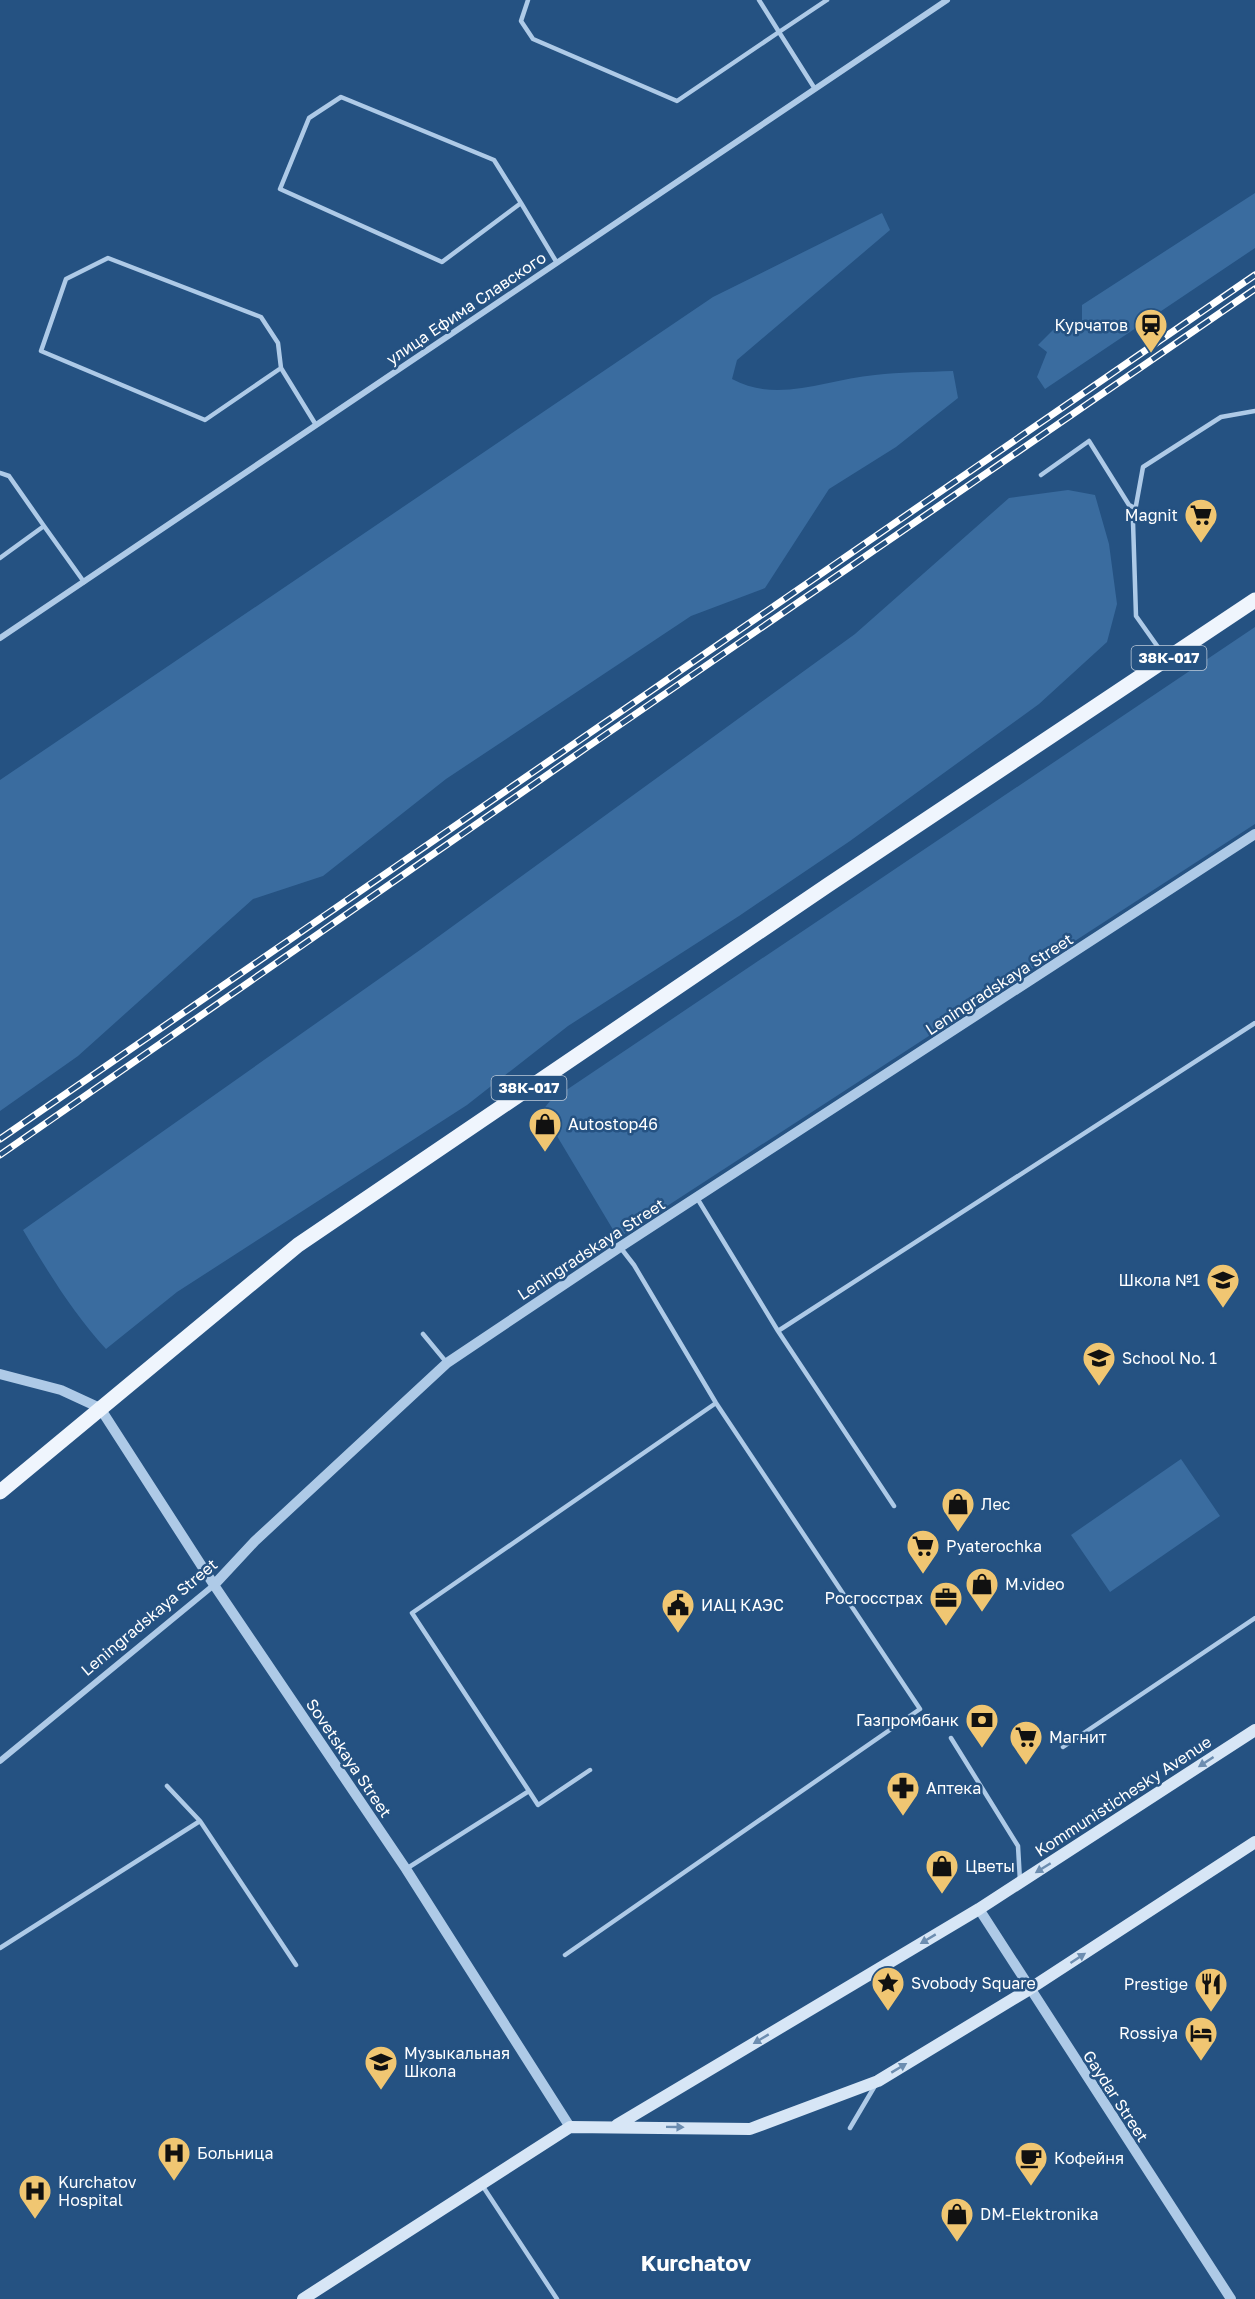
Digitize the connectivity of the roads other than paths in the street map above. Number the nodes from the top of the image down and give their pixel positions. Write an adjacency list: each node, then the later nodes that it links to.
1 (528, 0): 5 (lane)
2 (759, 0): 5 (lane)
3 (827, 0): 5 (lane)
4 (947, 0): 6 (street, улица Ефима Славского)
5 (779, 32): 6 (lane)
6 (815, 89): 8 (street, улица Ефима Славского)
7 (521, 203): 7 (lane); 8 (lane)
8 (557, 263): 11 (street, улица Ефима Славского)
9 (281, 368): 9 (lane); 11 (lane)
10 (1255, 411): 14 (lane)
11 (316, 425): 17 (street, улица Ефима Славского)
12 (0, 473): 15 (lane)
13 (1041, 475): 14 (lane)
14 (1135, 508): 20 (lane)
15 (44, 526): 16 (lane); 17 (lane)
16 (0, 558)
17 (84, 582): 19 (street, улица Ефима Славского)
18 (1255, 600): 20 (main road, 38К-017)
19 (0, 638)
20 (1167, 659): 30 (main road, 38К-017)
21 (1255, 834): 23 (street, Leningradskaya Street)
22 (1255, 1023): 25 (lane)
23 (697, 1198): 24 (street, Leningradskaya Street); 25 (lane)
24 (620, 1247): 27 (street, Leningradskaya Street); 29 (lane)
25 (778, 1331): 32 (lane)
26 (423, 1334): 27 (lane)
27 (447, 1363): 33 (street, Leningradskaya Street)
28 (0, 1374): 30 (street)
29 (716, 1403): 41 (lane); 48 (lane)
30 (100, 1408): 31 (main road, 38К-017); 33 (street, Sovetskaya Street)
31 (0, 1492)
32 (894, 1506)
33 (214, 1585): 38 (street, Leningradskaya Street); 44 (street, Sovetskaya Street)
34 (1255, 1618): 37 (lane)
35 (1255, 1730): 45 (main road, Kommunistichesky Avenue, one-way to 45)
36 (951, 1738): 45 (lane)
37 (1063, 1747)
38 (0, 1761)
39 (590, 1770): 41 (lane)
40 (166, 1786): 42 (lane)
41 (529, 1791): 44 (lane)
42 (200, 1821): 47 (lane); 49 (lane)
43 (1255, 1842): 50 (main road, one-way to 43)
44 (406, 1869): 53 (street, Sovetskaya Street)
45 (1020, 1882): 46 (main road, Kommunistichesky Avenue)
46 (979, 1909): 50 (street, Gaydar Street); 52 (main road, Kommunistichesky Avenue, one-way to 52)
47 (0, 1948)
48 (565, 1955)
49 (296, 1965)
50 (1028, 1990): 51 (main road, one-way to 50); 58 (street, Gaydar Street)
51 (878, 2081): 52 (main road, one-way to 51); 54 (lane)
52 (616, 2126): 53 (main road)
53 (570, 2127): 55 (main road)
54 (850, 2128)
55 (481, 2183): 56 (main road); 57 (lane)
56 (303, 2299)
57 (557, 2299)
58 (1231, 2299)

